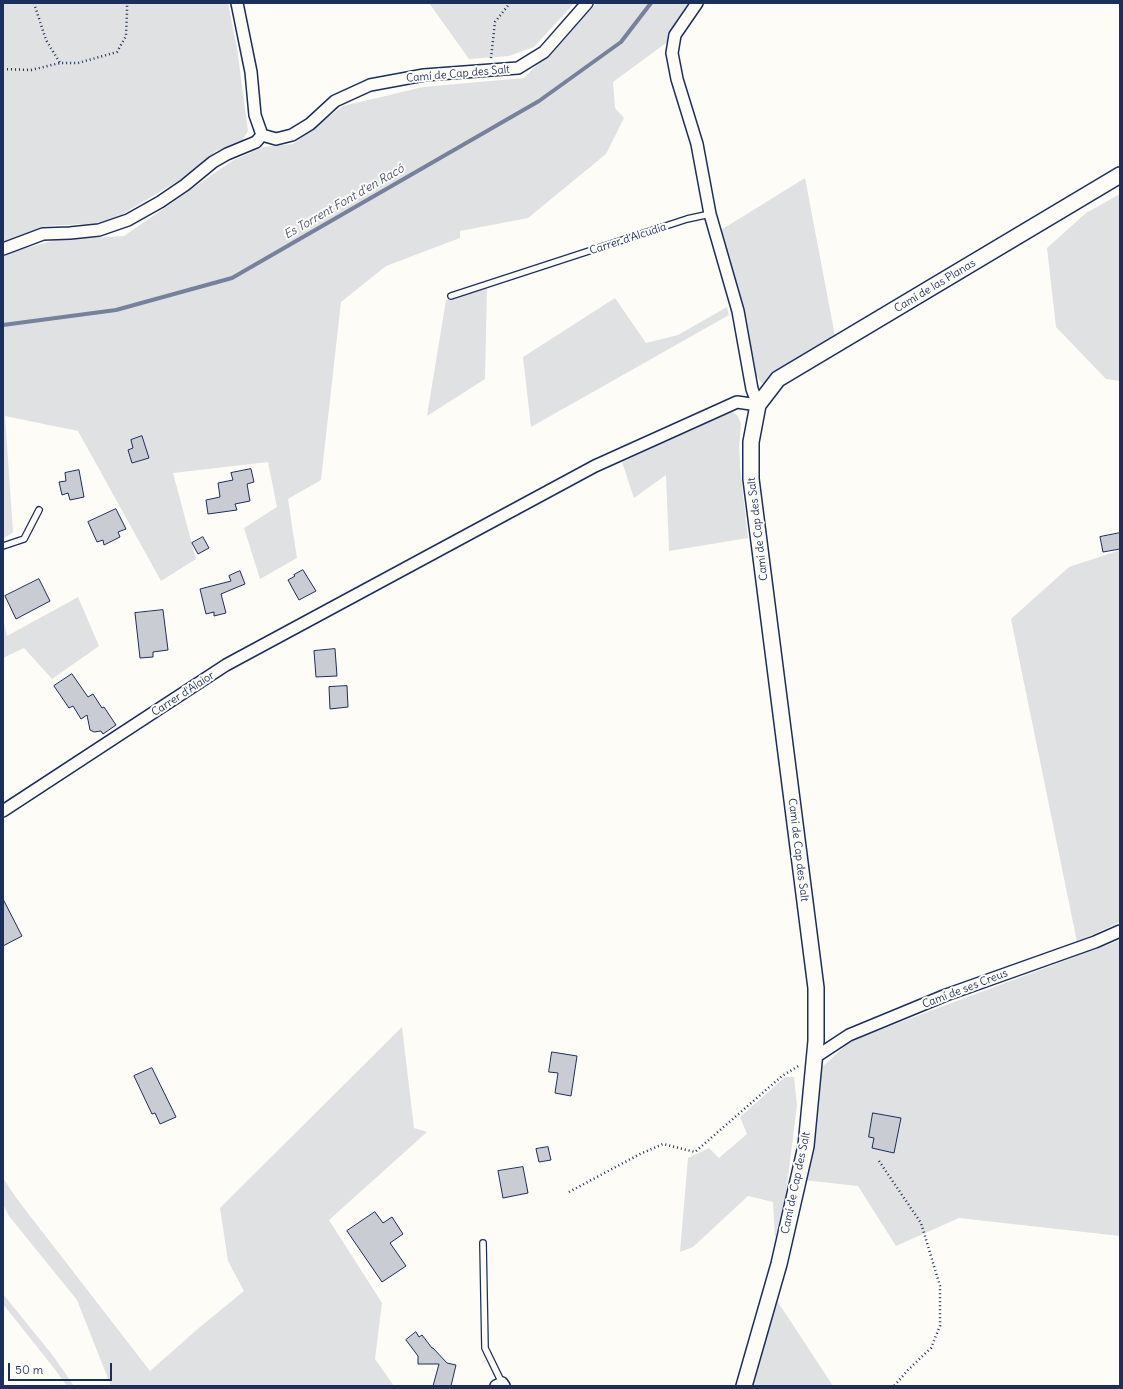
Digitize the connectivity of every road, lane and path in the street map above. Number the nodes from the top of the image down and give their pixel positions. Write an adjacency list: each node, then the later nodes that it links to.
1 (34, 3): 7 (path)
2 (126, 3): 7 (path)
3 (237, 3): 10 (street)
4 (510, 3): 9 (path)
5 (587, 3): 9 (street, Camí de Cap des Salt)
6 (697, 3): 12 (street)
7 (60, 63): 8 (path)
8 (3, 68)
9 (490, 70): 10 (street, Camí de Cap des Salt)
10 (262, 135): 13 (street)
11 (1120, 175): 15 (street, Camí de las Planas)
12 (710, 214): 14 (lane, Carrer d'Alcudia); 15 (street, Camí de Cap des Salt)
13 (3, 249)
14 (451, 296)
15 (758, 405): 18 (street, Carrer d'Alaior); 20 (street, Camí de Cap des Salt)
16 (39, 510): 17 (lane)
17 (3, 546)
18 (3, 810)
19 (1120, 931): 20 (street, Camí de ses Creus)
20 (814, 1058): 22 (path); 25 (street, Camí de Cap des Salt)
21 (879, 1161): 26 (path)
22 (569, 1192)
23 (483, 1244): 24 (lane)
24 (501, 1385)
25 (744, 1386)
26 (894, 1386)

